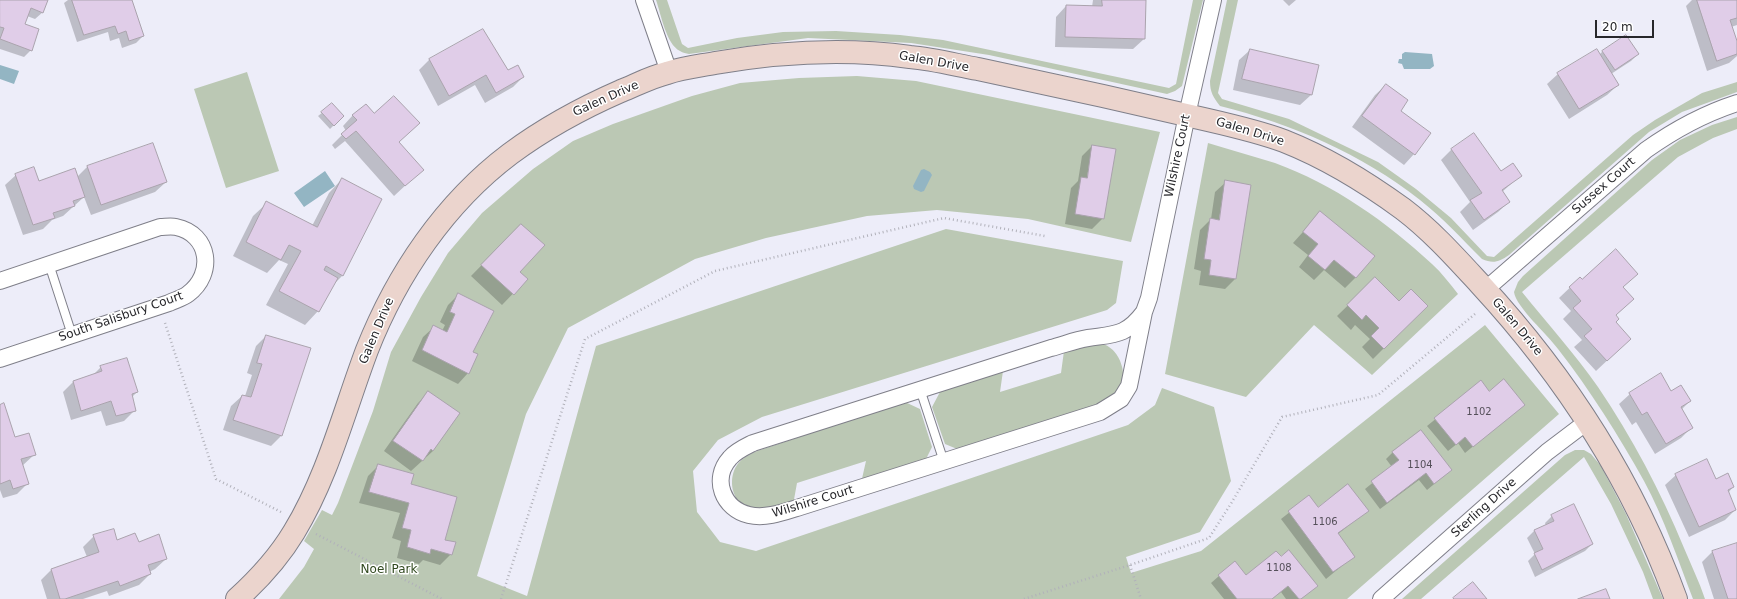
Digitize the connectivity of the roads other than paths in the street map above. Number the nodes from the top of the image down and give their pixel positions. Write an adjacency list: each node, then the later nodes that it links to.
1 (644, 0): 3 (street)
2 (1213, 0): 5 (street, Wilshire Court)
3 (669, 72): 5 (street, Galen Drive); 15 (street, Galen Drive)
4 (1737, 103): 8 (street, Sussex Court)
5 (1187, 115): 8 (street, Galen Drive); 9 (street, Wilshire Court)
6 (49, 264): 7 (street, South Salisbury Court); 10 (lane); 10 (street, South Salisbury Court)
7 (0, 281)
8 (1485, 290): 13 (street, Galen Drive)
9 (1144, 312): 12 (street, Wilshire Court); 14 (street, Wilshire Court)
10 (72, 335): 11 (street, South Salisbury Court)
11 (0, 359)
12 (920, 389): 14 (lane); 14 (street, Wilshire Court)
13 (1588, 421): 16 (street, Sterling Drive); 17 (street, Galen Drive)
14 (944, 462)
15 (237, 599)
16 (1381, 599)
17 (1676, 599)

